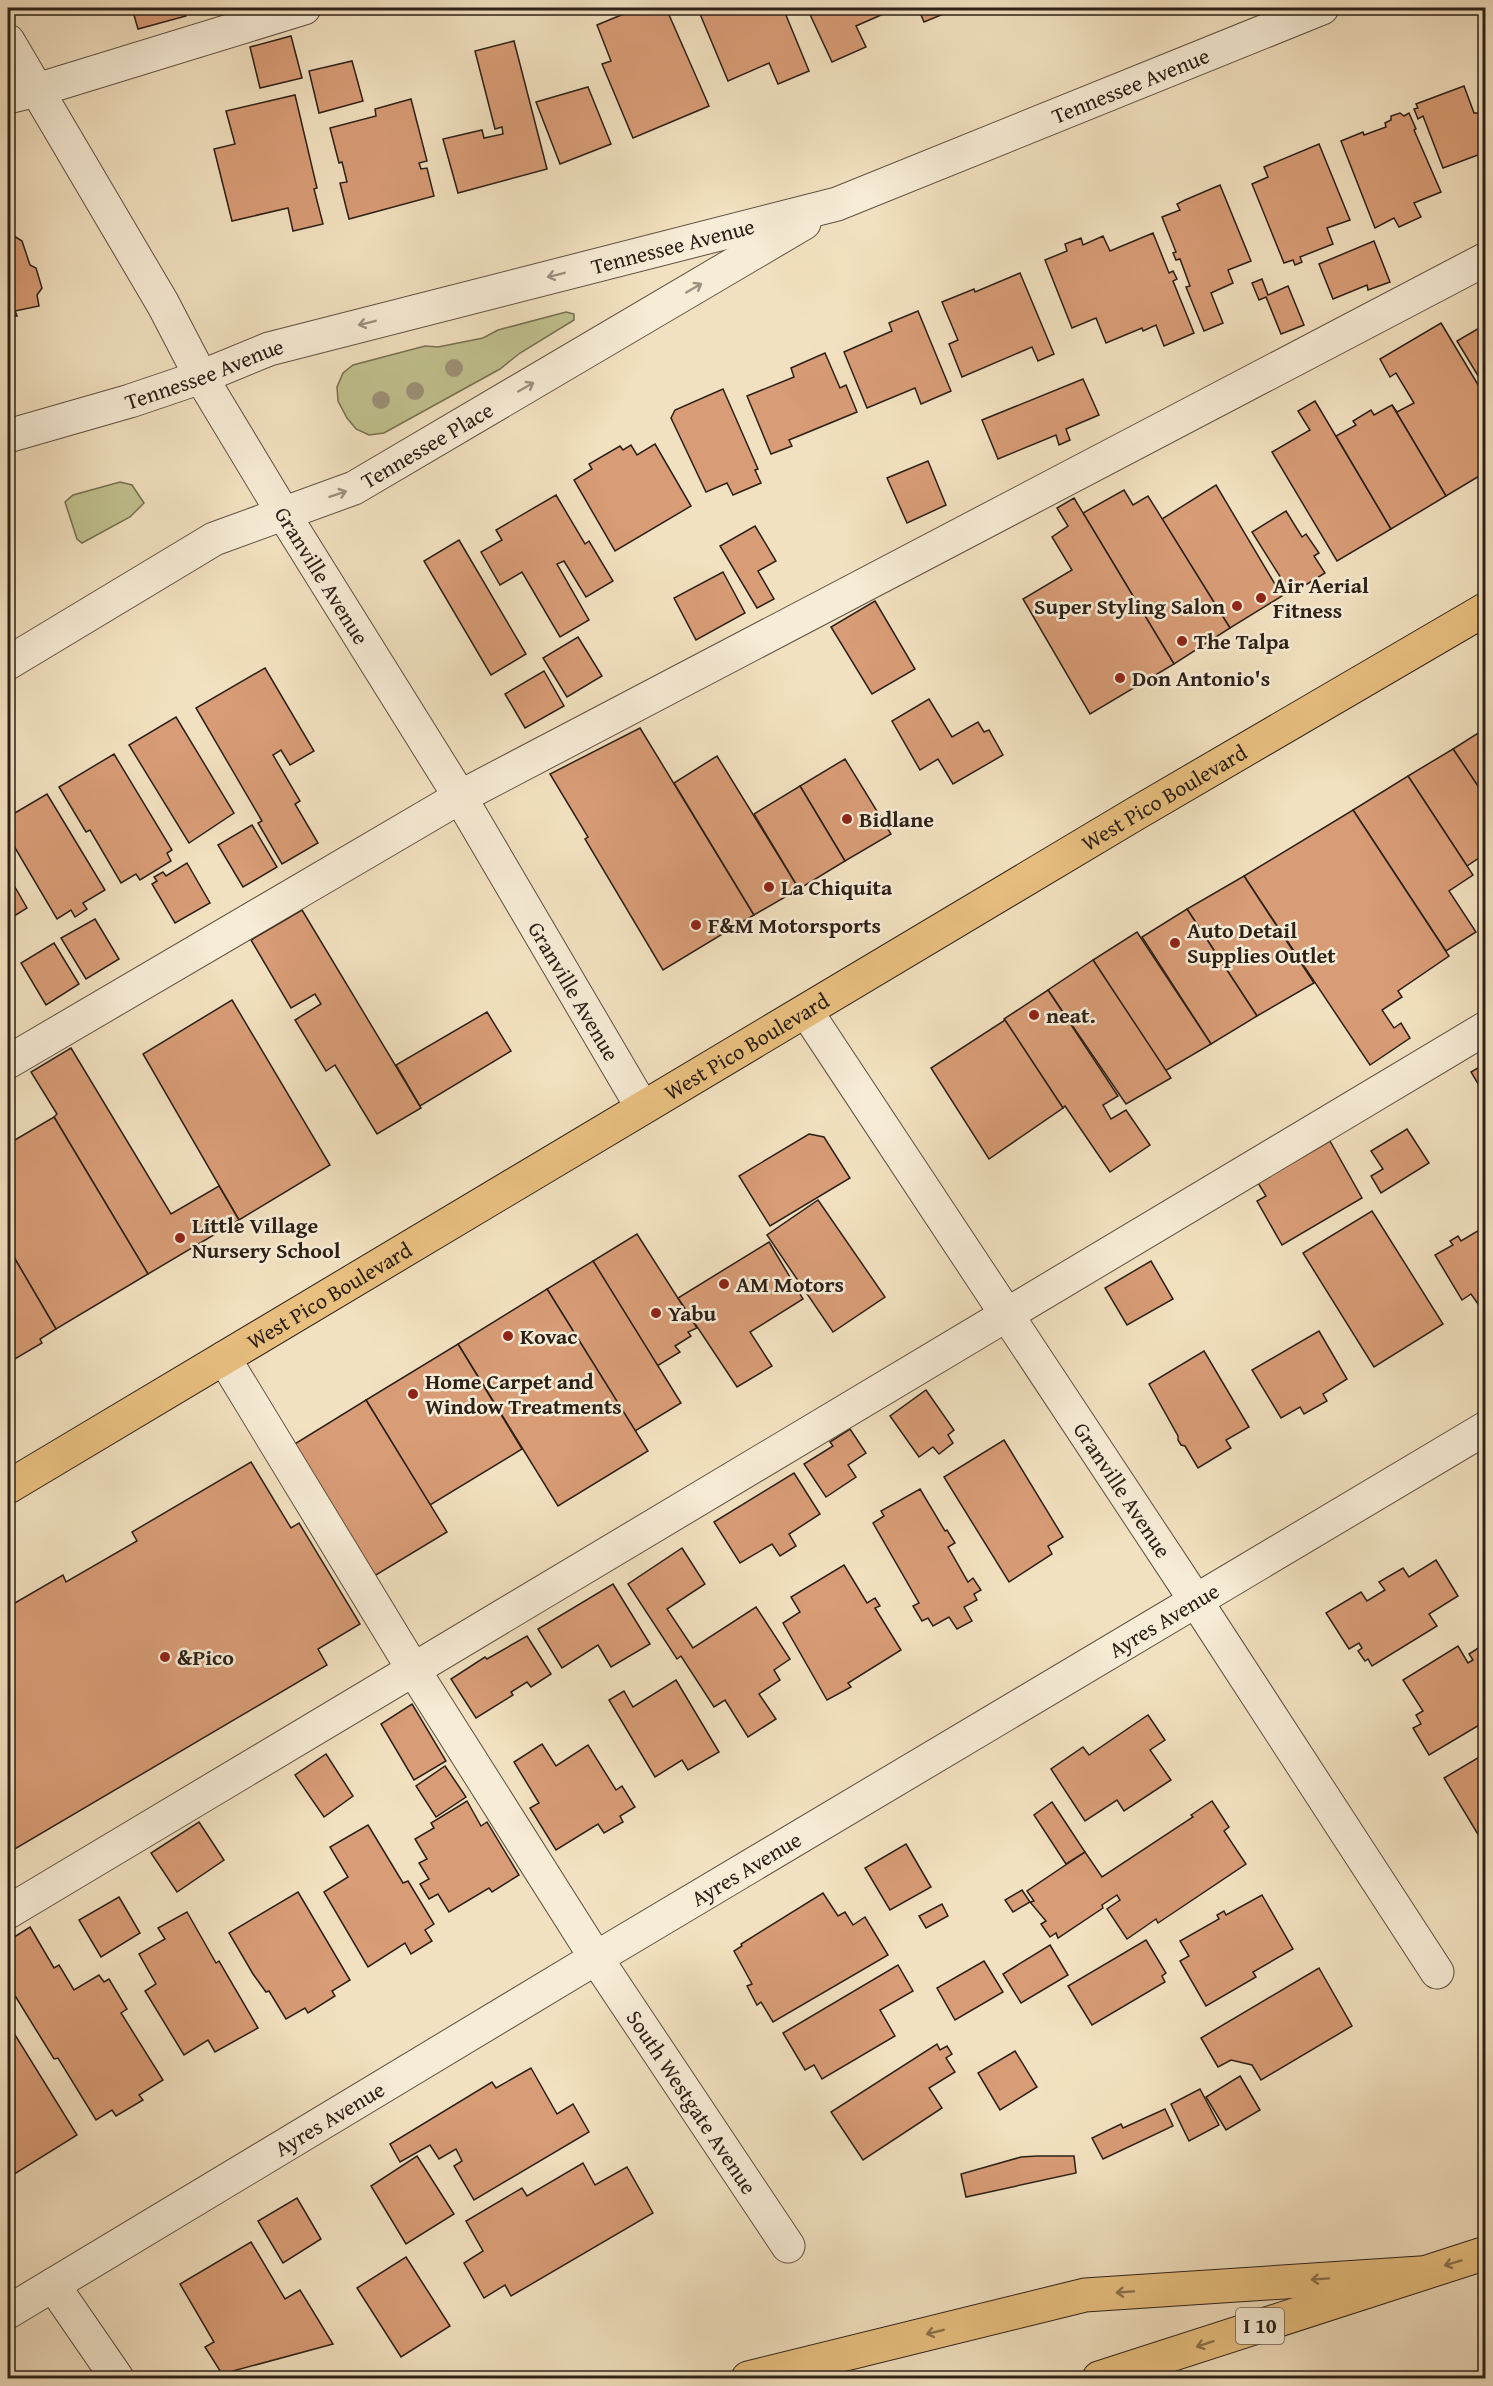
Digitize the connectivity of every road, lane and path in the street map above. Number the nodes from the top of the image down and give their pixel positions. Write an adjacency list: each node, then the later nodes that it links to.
1 (304, 8): 4 (street)
2 (1322, 8): 5 (street, Tennessee Avenue)
3 (8, 41): 4 (street, Granville Avenue)
4 (22, 93): 7 (street, Granville Avenue)
5 (837, 204): 7 (street, Tennessee Avenue, one-way to 7); 9 (street, Tennessee Place, one-way to 5)
6 (1485, 259): 12 (street)
7 (201, 376): 8 (street, Tennessee Avenue); 9 (street, Granville Avenue)
8 (8, 436)
9 (283, 513): 11 (street, Tennessee Place); 12 (street, Granville Avenue)
10 (1485, 609): 13 (main road, West Pico Boulevard)
11 (8, 663)
12 (460, 797): 15 (street); 16 (street, Granville Avenue)
13 (806, 1011): 16 (main road, West Pico Boulevard); 17 (street, Granville Avenue)
14 (1485, 1028): 17 (street)
15 (8, 1062)
16 (642, 1107): 18 (main road, West Pico Boulevard)
17 (1006, 1315): 21 (street, Granville Avenue); 22 (street)
18 (224, 1358): 20 (main road, West Pico Boulevard); 22 (street, South Westgate Avenue)
19 (1485, 1428): 21 (street, Ayres Avenue)
20 (8, 1487)
21 (1196, 1601): 24 (street, Ayres Avenue); 25 (street, Granville Avenue)
22 (413, 1670): 23 (street); 24 (street, South Westgate Avenue)
23 (8, 1912)
24 (596, 1958): 26 (street, South Westgate Avenue); 29 (street, Ayres Avenue)
25 (1437, 1972)
26 (788, 2246)
27 (1485, 2253): 28 (main road, I 10, one-way to 28)
28 (1420, 2273): 32 (main road, one-way to 32); 33 (main road, I 10, one-way to 33)
29 (53, 2285): 30 (street, Ayres Avenue); 31 (street)
30 (8, 2312)
31 (117, 2379)
32 (748, 2379)
33 (1099, 2379)

